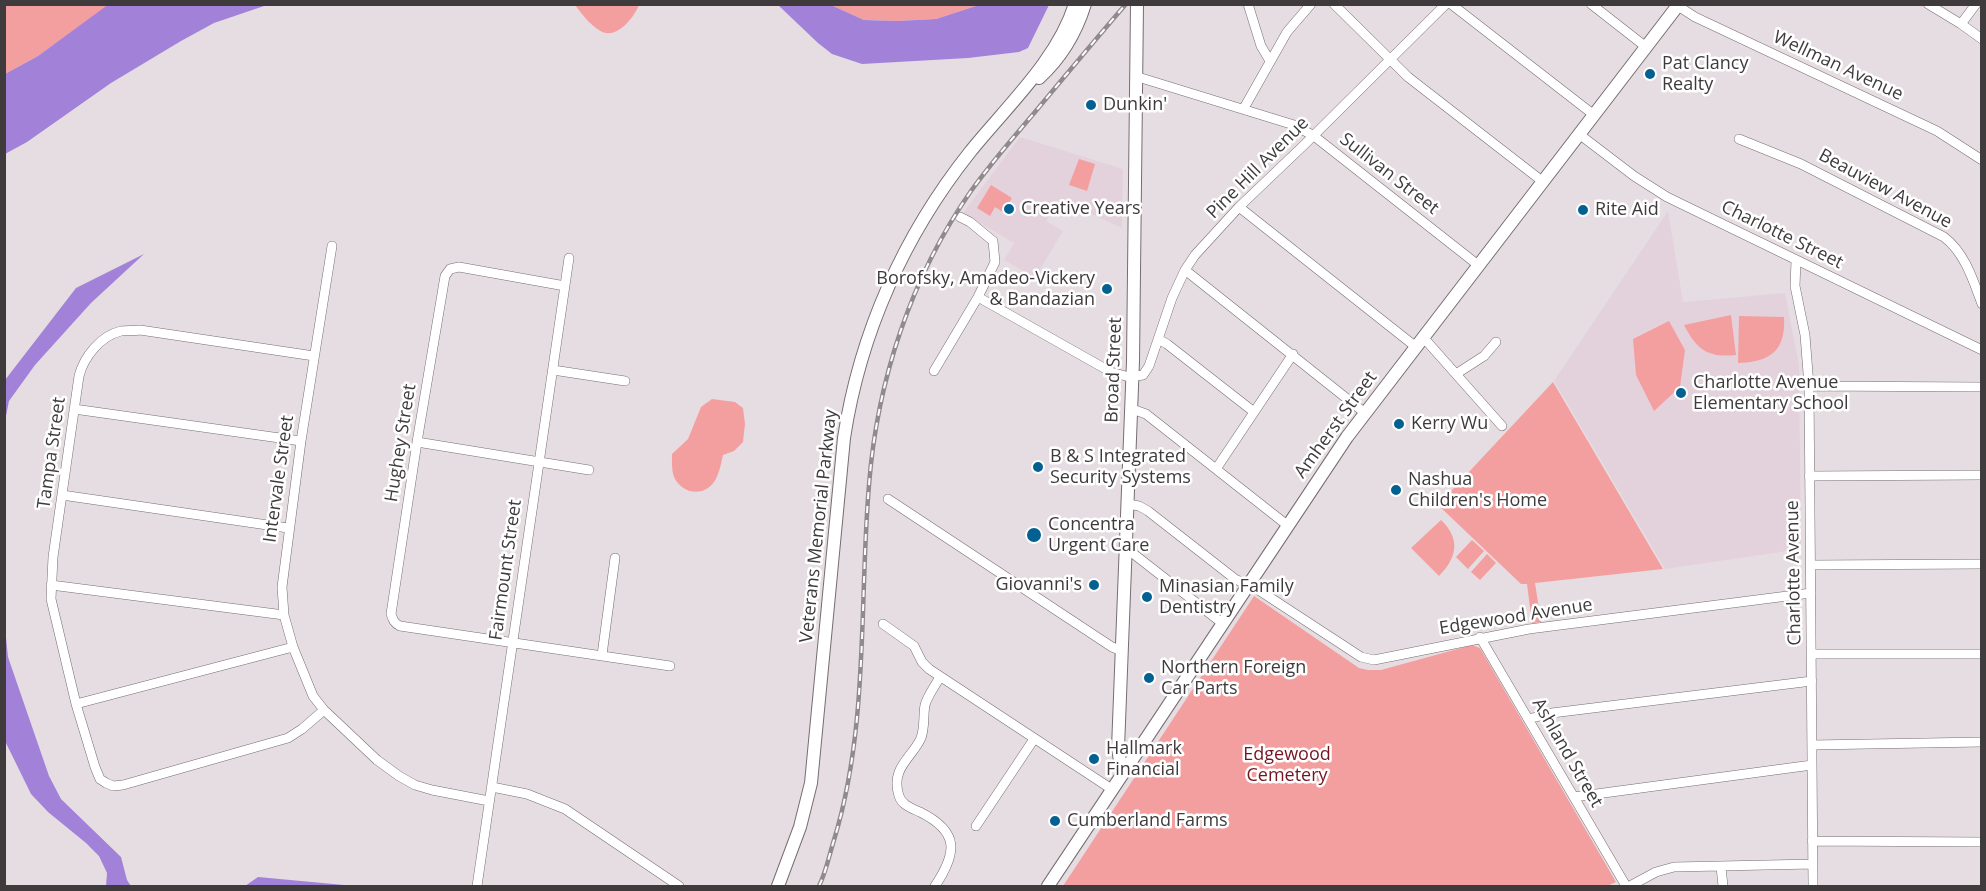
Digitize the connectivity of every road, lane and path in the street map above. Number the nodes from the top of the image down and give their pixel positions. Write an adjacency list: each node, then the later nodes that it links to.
1 (1075, 4): 18 (main road, Veterans Memorial Parkway)
2 (1085, 4): 18 (main road, Veterans Memorial Parkway)
3 (1137, 4): 17 (main road, Broad Street)
4 (1248, 4): 15 (street)
5 (1311, 4): 15 (street)
6 (1334, 4): 16 (street)
7 (1449, 4): 16 (street, Pine Hill Avenue); 20 (street)
8 (1591, 4): 14 (street)
9 (1928, 4): 12 (street)
10 (1976, 4): 12 (street)
11 (1679, 5): 14 (main road, Amherst Street); 24 (street, Wellman Avenue)
12 (1961, 24): 13 (street)
13 (1982, 39)
14 (1646, 47): 20 (main road, Amherst Street)
15 (1270, 61): 19 (street)
16 (1390, 61): 22 (street, Pine Hill Avenue); 25 (street)
17 (1137, 77): 19 (street, Sullivan Street); 45 (main road, Broad Street)
18 (1013, 101): 105 (main road, Veterans Memorial Parkway)
19 (1244, 108): 22 (street, Sullivan Street)
20 (1593, 115): 21 (main road, Amherst Street)
21 (1579, 134): 25 (main road, Amherst Street); 30 (street, Charlotte Street)
22 (1314, 136): 26 (street, Pine Hill Avenue); 31 (street, Sullivan Street)
23 (1739, 139): 35 (street, Beauview Avenue)
24 (1982, 160)
25 (1542, 181): 31 (main road, Amherst Street)
26 (1239, 207): 32 (street, Pine Hill Avenue); 37 (street)
27 (960, 217): 34 (street)
28 (332, 246): 41 (street, Intervale Street)
29 (569, 258): 33 (street, Fairmount Street)
30 (1796, 261): 39 (street, Charlotte Street); 47 (street, Charlotte Avenue)
31 (1478, 265): 37 (main road, Amherst Street)
32 (1185, 270): 36 (street, Pine Hill Avenue); 40 (street)
33 (565, 286): 42 (street, Fairmount Street); 55 (street, Hughey Street)
34 (978, 297): 43 (street); 45 (street)
35 (1982, 304)
36 (1158, 339): 45 (street, Pine Hill Avenue); 51 (street)
37 (1419, 342): 44 (street); 52 (main road, Amherst Street)
38 (1496, 342): 44 (street)
39 (1982, 350)
40 (1293, 354): 51 (street); 52 (street)
41 (314, 356): 49 (street, Tampa Street); 54 (street, Intervale Street)
42 (553, 370): 46 (street); 56 (street, Fairmount Street)
43 (934, 371)
44 (1456, 374): 53 (street)
45 (1133, 377): 50 (main road, Broad Street)
46 (625, 381)
47 (1809, 386): 48 (street); 59 (street, Charlotte Avenue)
48 (1982, 387)
49 (74, 409): 54 (street); 61 (street, Tampa Street)
50 (1132, 409): 57 (street); 63 (main road, Broad Street)
51 (1254, 412): 57 (street)
52 (1365, 413): 64 (main road, Amherst Street)
53 (1502, 426)
54 (301, 441): 65 (street, Intervale Street)
55 (417, 442): 56 (street); 77 (street, Hughey Street)
56 (538, 462): 58 (street); 77 (street, Fairmount Street)
57 (1216, 469): 64 (street)
58 (589, 470)
59 (1809, 476): 60 (street); 69 (street, Charlotte Avenue)
60 (1982, 476)
61 (62, 495): 65 (street); 70 (street, Tampa Street)
62 (888, 499): 79 (street)
63 (1128, 504): 66 (main road, Broad Street); 71 (street, Edgewood Avenue)
64 (1287, 525): 71 (main road, Amherst Street)
65 (288, 528): 73 (street, Intervale Street)
66 (1126, 548): 74 (street); 79 (main road, Broad Street)
67 (615, 558): 82 (street)
68 (1982, 564): 69 (street)
69 (1810, 565): 72 (street, Charlotte Avenue)
70 (51, 585): 73 (street); 86 (street, Tampa Street)
71 (1248, 585): 74 (main road, Amherst Street); 76 (street, Edgewood Avenue)
72 (1812, 593): 76 (street, Edgewood Avenue); 80 (street, Charlotte Avenue)
73 (284, 615): 78 (street, Intervale Street)
74 (1222, 623): 93 (main road, Amherst Street)
75 (883, 624): 84 (street)
76 (1480, 637): 88 (street, Ashland Street)
77 (513, 643): 82 (street); 94 (street, Fairmount Street)
78 (293, 647): 86 (street); 87 (street, Intervale Street)
79 (1122, 651): 93 (main road, Broad Street)
80 (1812, 654): 81 (street); 85 (street, Charlotte Avenue)
81 (1982, 654)
82 (602, 655): 83 (street)
83 (670, 666)
84 (940, 677): 89 (street); 106 (street)
85 (1812, 681): 88 (street); 91 (street, Charlotte Avenue)
86 (76, 704): 87 (street, Tampa Street)
87 (324, 710): 97 (street, Intervale Street)
88 (1528, 719): 96 (street, Ashland Street)
89 (1034, 739): 95 (street); 98 (street)
90 (1982, 742): 91 (street)
91 (1812, 745): 92 (street, Charlotte Avenue)
92 (1812, 765): 96 (street); 99 (street, Charlotte Avenue)
93 (1127, 769): 95 (main road, Amherst Street)
94 (492, 788): 97 (street, Fairmount Street); 104 (street)
95 (1113, 790): 107 (main road, Amherst Street)
96 (1574, 797): 108 (street, Ashland Street)
97 (489, 801): 103 (street, Fairmount Street)
98 (976, 826)
99 (1812, 841): 100 (street); 101 (street, Charlotte Avenue)
100 (1982, 842)
101 (1813, 864): 102 (street); 110 (street, Charlotte Avenue)
102 (1721, 867): 108 (street); 109 (street)
103 (477, 886)
104 (679, 886)
105 (778, 886)
106 (935, 886)
107 (1048, 886)
108 (1628, 886)
109 (1723, 886)
110 (1813, 886)

